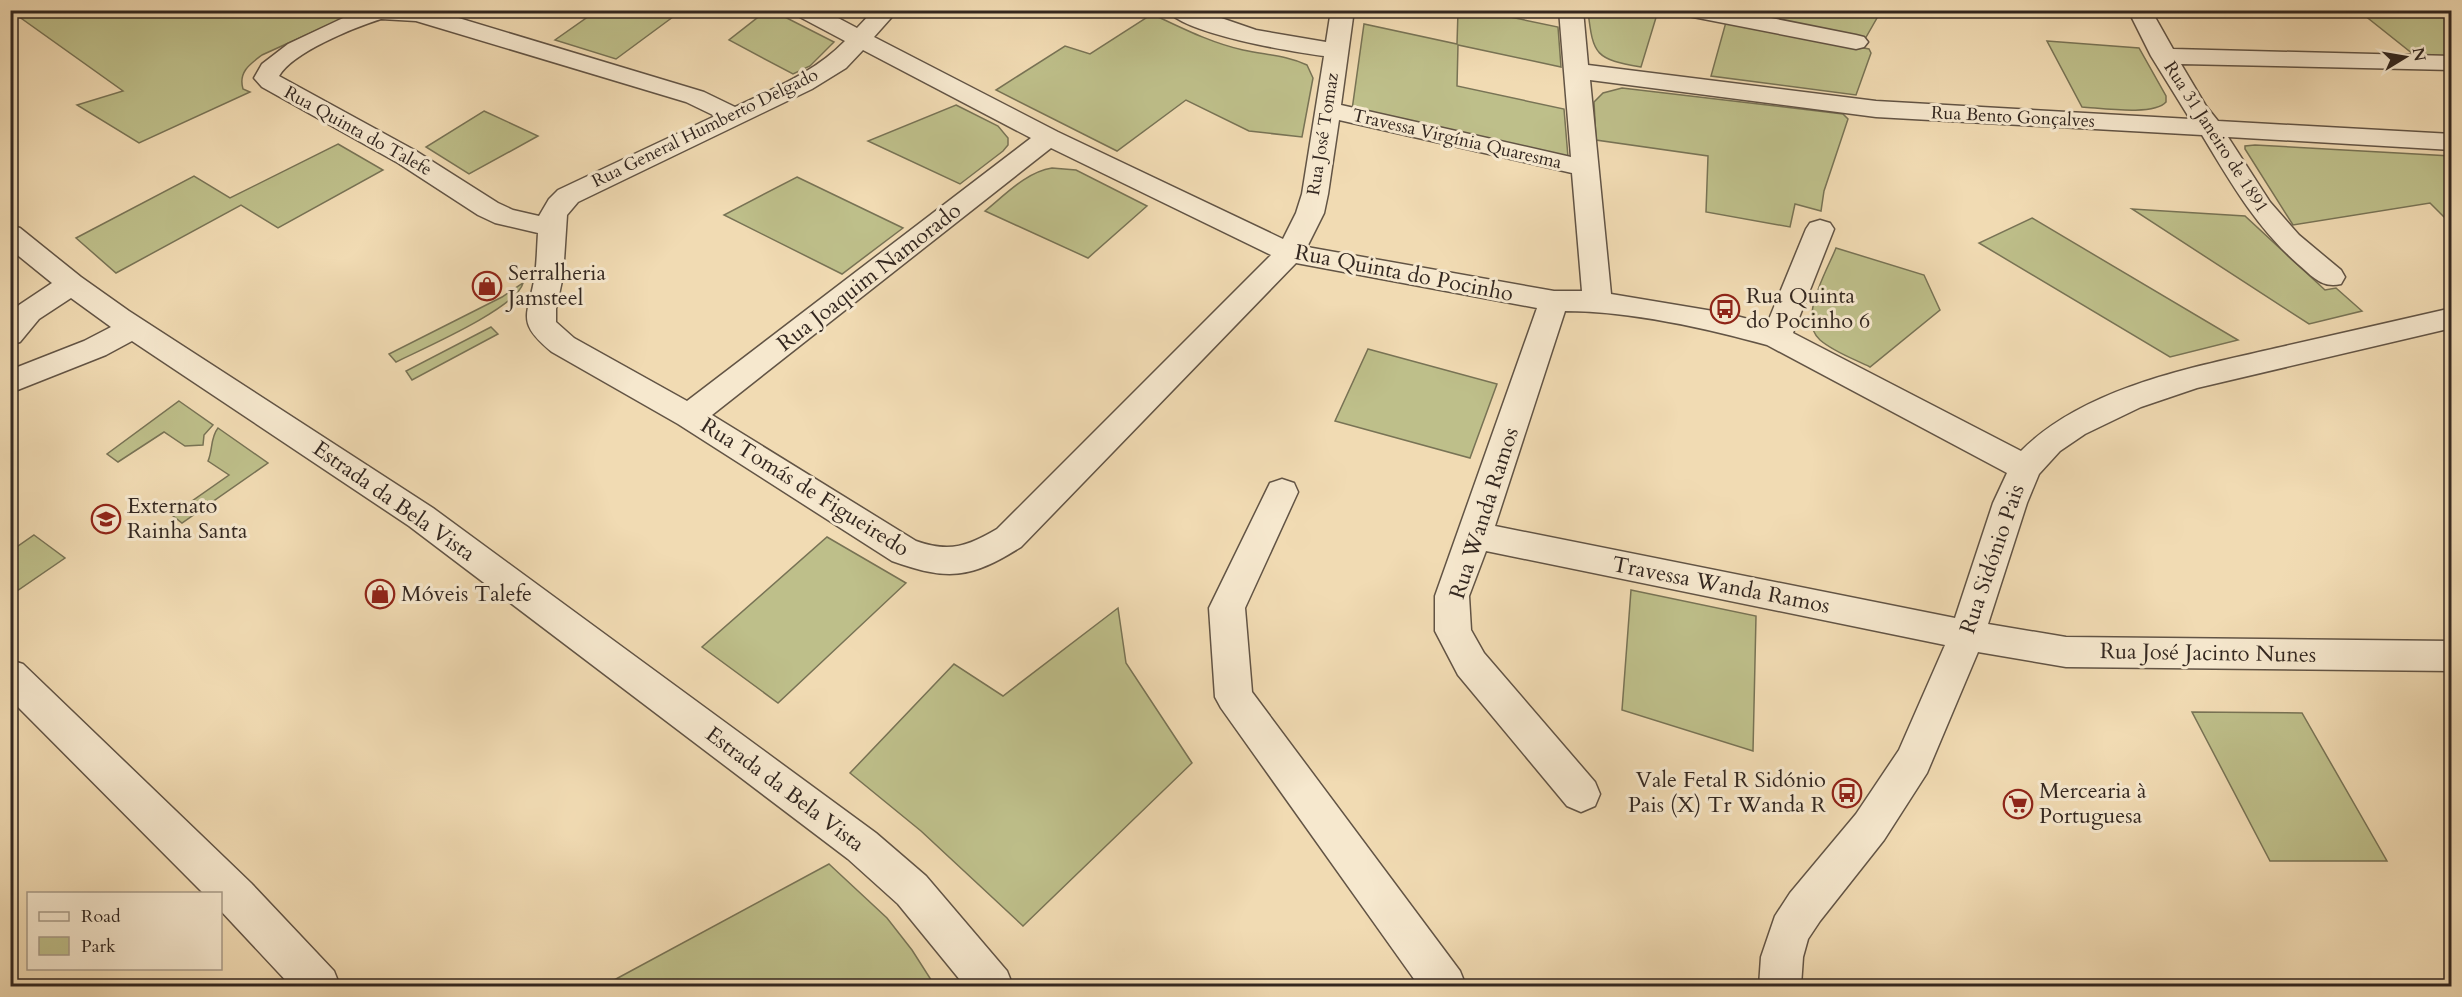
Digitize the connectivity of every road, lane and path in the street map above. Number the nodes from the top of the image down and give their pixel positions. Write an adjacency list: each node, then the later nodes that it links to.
1 (804, 10): 9 (street, Rua Quinta do Pocinho)
2 (887, 10): 9 (street, Rua General Humberto Delgado)
3 (1178, 10): 11 (street)
4 (1342, 10): 11 (street, Rua José Tomaz)
5 (1571, 10): 14 (street)
6 (1693, 10): 8 (street)
7 (2139, 10): 12 (street, Rua 31 Janeiro de 1891)
8 (1729, 14): 10 (street)
9 (859, 39): 16 (street, Rua General Humberto Delgado); 18 (street, Rua Quinta do Pocinho)
10 (1856, 42)
11 (1336, 50): 15 (street, Rua José Tomaz)
12 (2163, 56): 13 (street); 17 (street, Rua 31 Janeiro de 1891)
13 (2451, 63)
14 (1577, 71): 17 (street, Rua Bento Gonçalves); 20 (street)
15 (1329, 110): 20 (street, Travessa Virgínia Quaresma); 24 (street, Rua José Tomaz)
16 (735, 116): 23 (street, Rua General Humberto Delgado); 23 (street, Rua Quinta do Talefe)
17 (2210, 128): 19 (street, Rua Bento Gonçalves); 25 (street, Rua 31 Janeiro de 1891)
18 (1049, 137): 24 (street, Rua Quinta do Pocinho); 34 (street, Rua Joaquim Namorado)
19 (2451, 142)
20 (1586, 168): 28 (street)
21 (1820, 229): 32 (street)
22 (10, 234): 26 (street, Estrada da Bela Vista)
23 (551, 242): 34 (street, Rua Tomás de Figueiredo)
24 (1290, 253): 27 (street, Rua Quinta do Pocinho); 34 (street, Rua Tomás de Figueiredo)
25 (2331, 277)
26 (71, 284): 30 (street, Estrada da Bela Vista); 31 (street)
27 (1554, 301): 28 (street, Rua Quinta do Pocinho); 37 (street, Rua Wanda Ramos)
28 (1597, 301): 32 (street, Rua Quinta do Pocinho)
29 (2451, 318): 35 (street, Rua Sidónio Pais)
30 (134, 327): 33 (street); 42 (street, Estrada da Bela Vista)
31 (10, 335)
32 (1777, 337): 35 (street, Rua Quinta do Pocinho)
33 (19, 371)
34 (689, 416)
35 (2025, 468): 38 (street, Rua Sidónio Pais)
36 (1282, 492): 46 (street)
37 (1475, 535): 38 (street, Travessa Wanda Ramos); 41 (street, Rua Wanda Ramos)
38 (1967, 634): 39 (street, Rua José Jacinto Nunes); 47 (street, Rua Sidónio Pais)
39 (2451, 656)
40 (10, 675): 43 (street)
41 (1581, 794)
42 (957, 946): 44 (street); 45 (street, Estrada da Bela Vista)
43 (319, 987)
44 (963, 987)
45 (992, 987)
46 (1444, 987)
47 (1780, 987)

